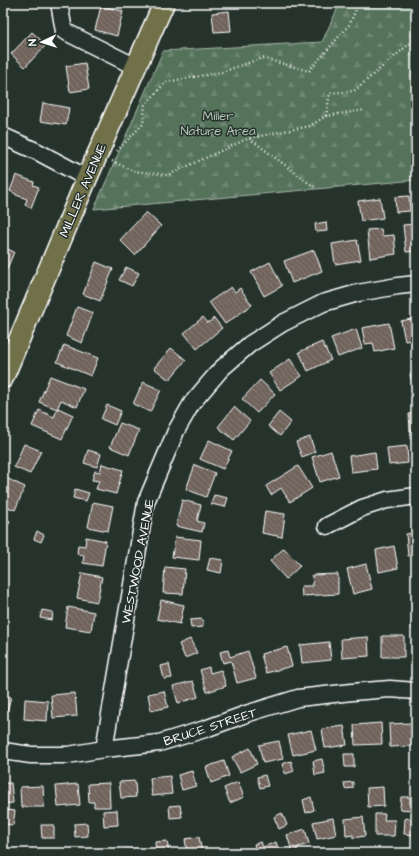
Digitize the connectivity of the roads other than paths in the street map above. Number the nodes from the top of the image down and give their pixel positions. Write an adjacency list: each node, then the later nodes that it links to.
1 (60, 3): 3 (street)
2 (164, 3): 3 (main road, MILLER AVENUE)
3 (136, 67): 5 (main road, MILLER AVENUE)
4 (3, 136): 5 (street)
5 (87, 178): 7 (main road, MILLER AVENUE)
6 (416, 284): 11 (street, WESTWOOD AVENUE)
7 (4, 372)
8 (416, 496): 9 (street)
9 (327, 526)
10 (416, 691): 11 (street, BRUCE STREET)
11 (104, 749): 12 (street, BRUCE STREET)
12 (3, 751)

